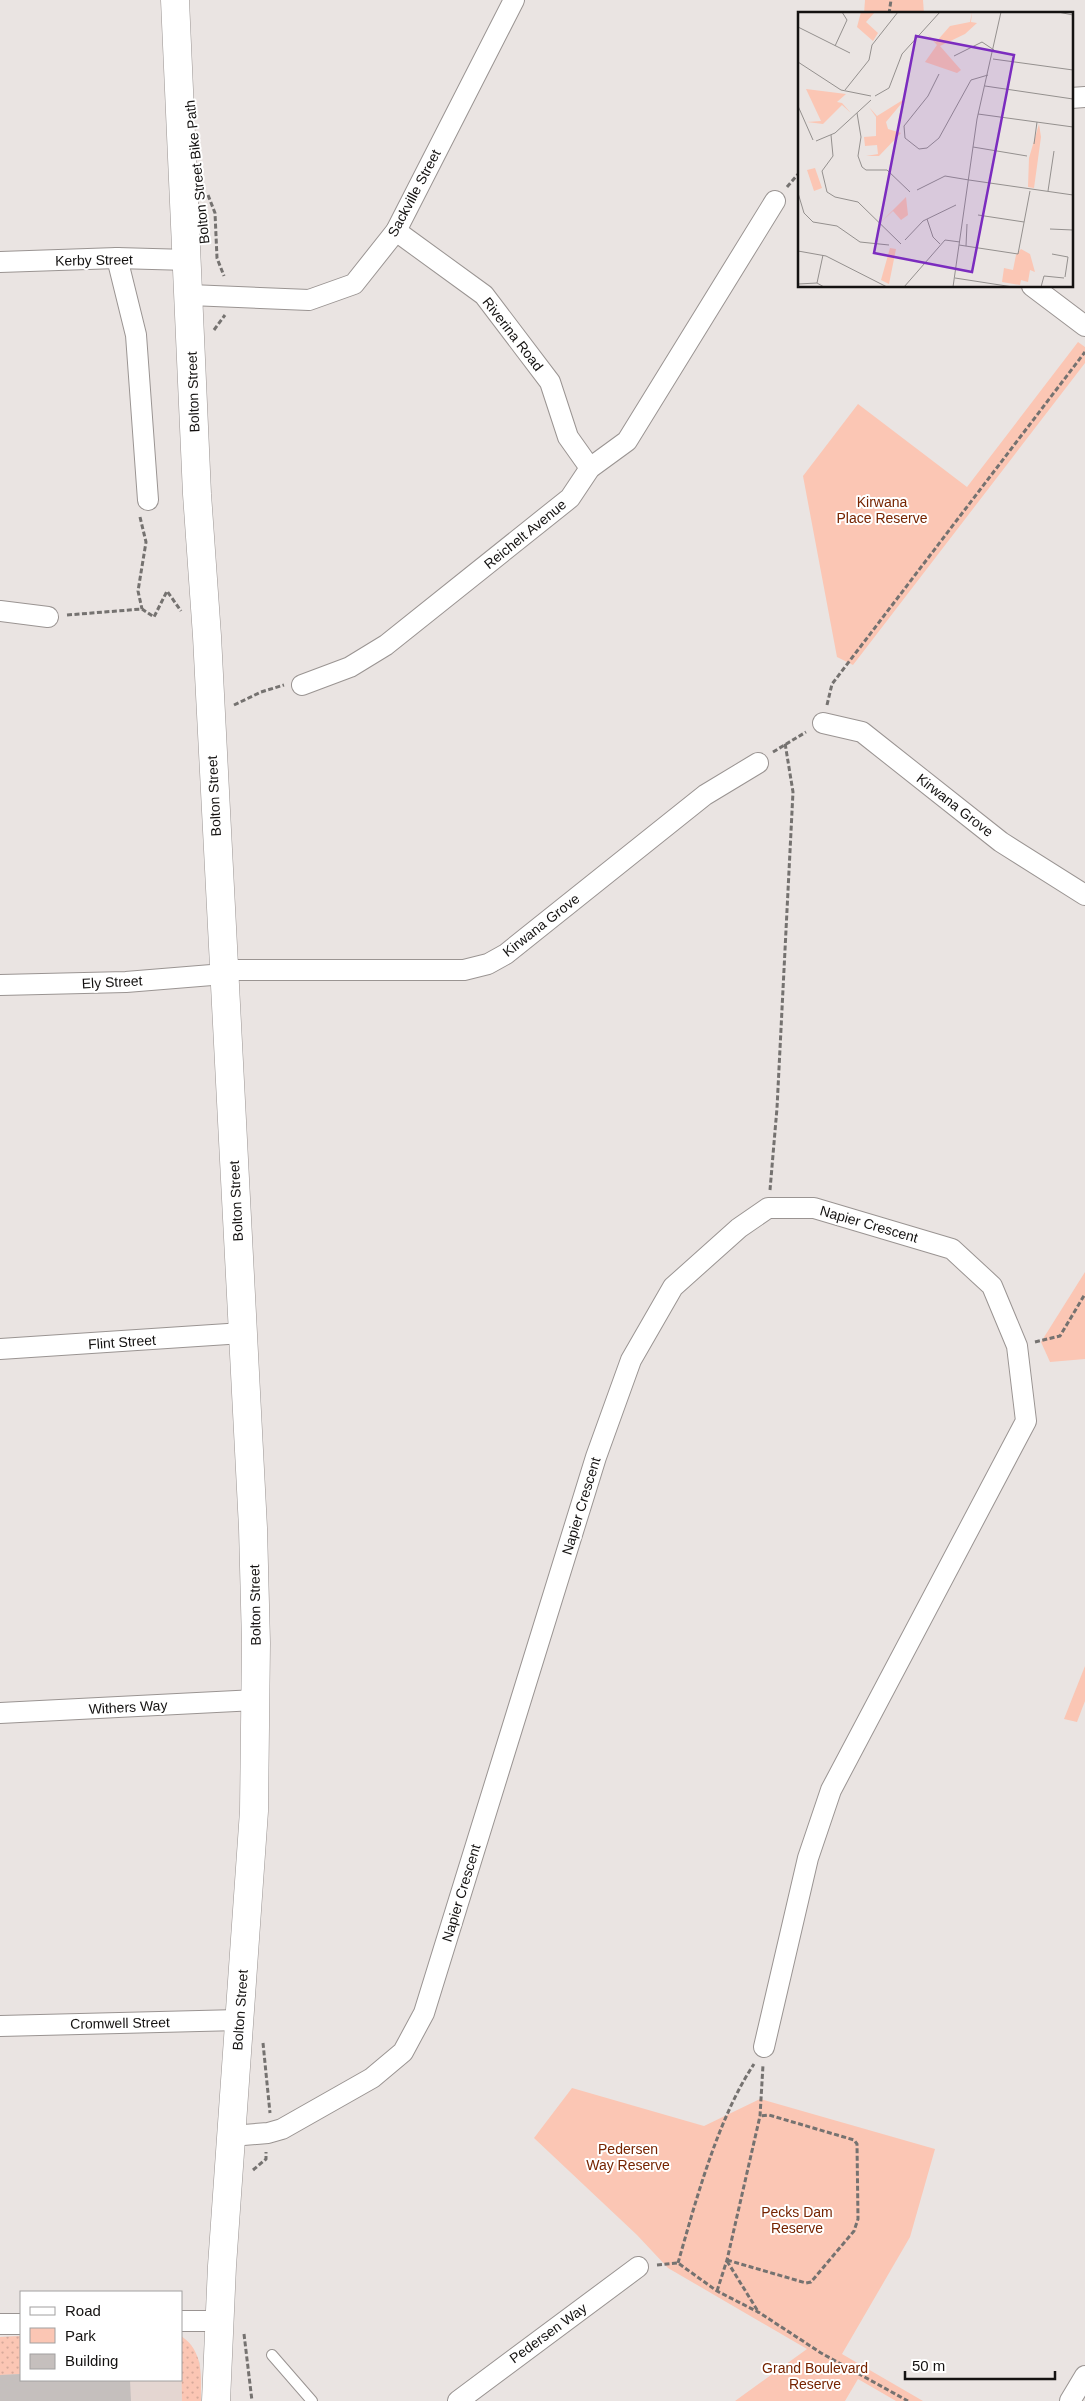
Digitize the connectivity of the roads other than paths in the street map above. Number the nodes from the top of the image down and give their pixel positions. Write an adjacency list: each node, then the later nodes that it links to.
1 (175, 0): 8 (main road, Bolton Street)
2 (514, 0): 6 (street, Sackville Street)
3 (1085, 97): 4 (street)
4 (1072, 98)
5 (775, 201): 13 (street, Reichelt Avenue)
6 (396, 231): 11 (street, Sackville Street); 13 (street, Riverina Road)
7 (117, 258): 8 (street, Kerby Street); 9 (street, Kerby Street); 14 (street)
8 (188, 260): 11 (main road, Bolton Street)
9 (0, 262)
10 (1035, 288): 12 (street)
11 (190, 295): 21 (main road, Bolton Street)
12 (1085, 326)
13 (590, 468): 17 (street, Reichelt Avenue)
14 (148, 500)
15 (0, 611): 16 (street)
16 (48, 617)
17 (302, 685)
18 (824, 723): 20 (street, Kirwana Grove)
19 (758, 763): 21 (street, Kirwana Grove)
20 (1085, 895)
21 (224, 972): 22 (street, Ely Street); 23 (main road, Bolton Street)
22 (0, 985)
23 (243, 1333): 24 (street, Flint Street); 25 (main road, Bolton Street)
24 (0, 1349)
25 (256, 1700): 26 (street, Withers Way); 27 (main road, Bolton Street)
26 (0, 1713)
27 (239, 2020): 28 (street, Cromwell Street); 30 (main road, Bolton Street)
28 (0, 2026)
29 (764, 2047): 30 (street, Napier Crescent)
30 (231, 2136): 33 (main road, Bolton Street)
31 (638, 2267): 40 (street, Pedersen Way)
32 (182, 2321): 33 (street)
33 (218, 2321): 38 (main road, Bolton Street)
34 (0, 2324): 35 (street)
35 (20, 2324)
36 (272, 2355): 39 (lane)
37 (1085, 2376): 41 (street)
38 (216, 2401)
39 (312, 2401)
40 (458, 2401)
41 (1070, 2401)

